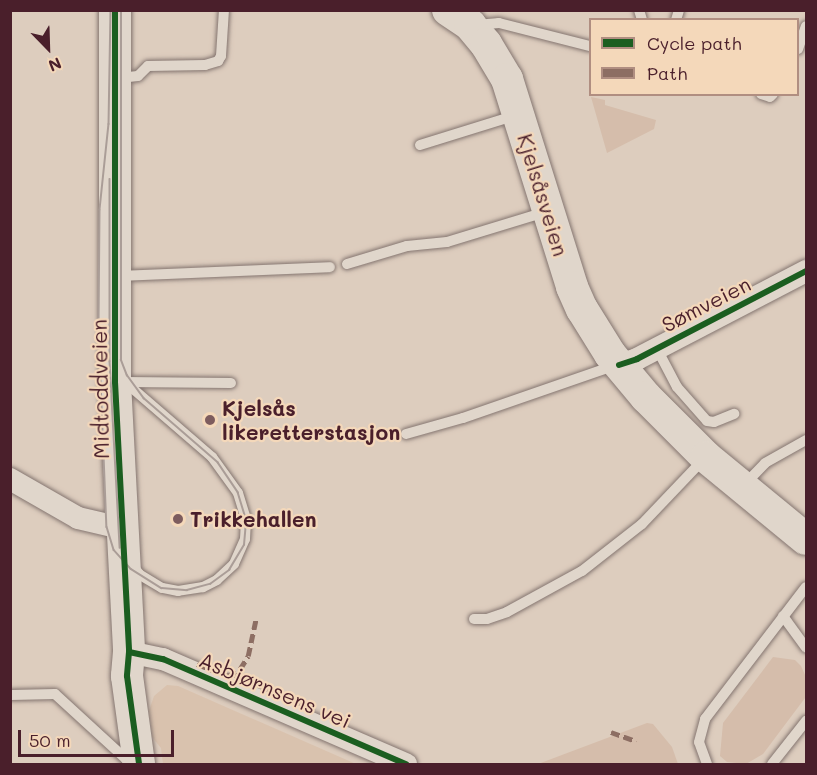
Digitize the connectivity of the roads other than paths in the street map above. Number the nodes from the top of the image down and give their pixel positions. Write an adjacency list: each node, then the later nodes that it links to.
1 (116, 10): 7 (street, Midtoddveien)
2 (224, 10): 7 (lane)
3 (466, 15): 5 (lane, Kjelsåsveien); 8 (street, Kjelsåsveien)
4 (807, 26): 6 (lane)
5 (589, 46)
6 (799, 46)
7 (115, 79): 14 (street, Midtoddveien)
8 (518, 114): 9 (lane); 10 (street, Kjelsåsveien)
9 (420, 145)
10 (548, 211): 11 (lane); 16 (street, Kjelsåsveien)
11 (347, 264)
12 (330, 267): 14 (lane)
13 (807, 271): 15 (street, Sømveien)
14 (114, 276): 17 (street, Midtoddveien)
15 (656, 347): 16 (street, Sømveien); 19 (lane)
16 (619, 365): 20 (lane); 22 (street, Kjelsåsveien)
17 (115, 382): 18 (lane); 25 (street, Midtoddveien); 25 (lane)
18 (231, 383)
19 (734, 414)
20 (405, 435)
21 (807, 440): 24 (lane)
22 (706, 457): 24 (street, Kjelsåsveien); 29 (lane)
23 (10, 479): 25 (street)
24 (741, 488): 26 (street, Kjelsåsveien)
25 (122, 534): 31 (street, Midtoddveien)
26 (807, 539)
27 (807, 587): 28 (lane)
28 (783, 616): 30 (lane); 36 (lane)
29 (474, 619)
30 (807, 648)
31 (129, 652): 34 (street, Midtoddveien); 35 (street, Asbjørnsens vei)
32 (11, 694): 34 (lane)
33 (807, 721): 37 (lane)
34 (139, 763)
35 (406, 765)
36 (707, 765)
37 (772, 765)

